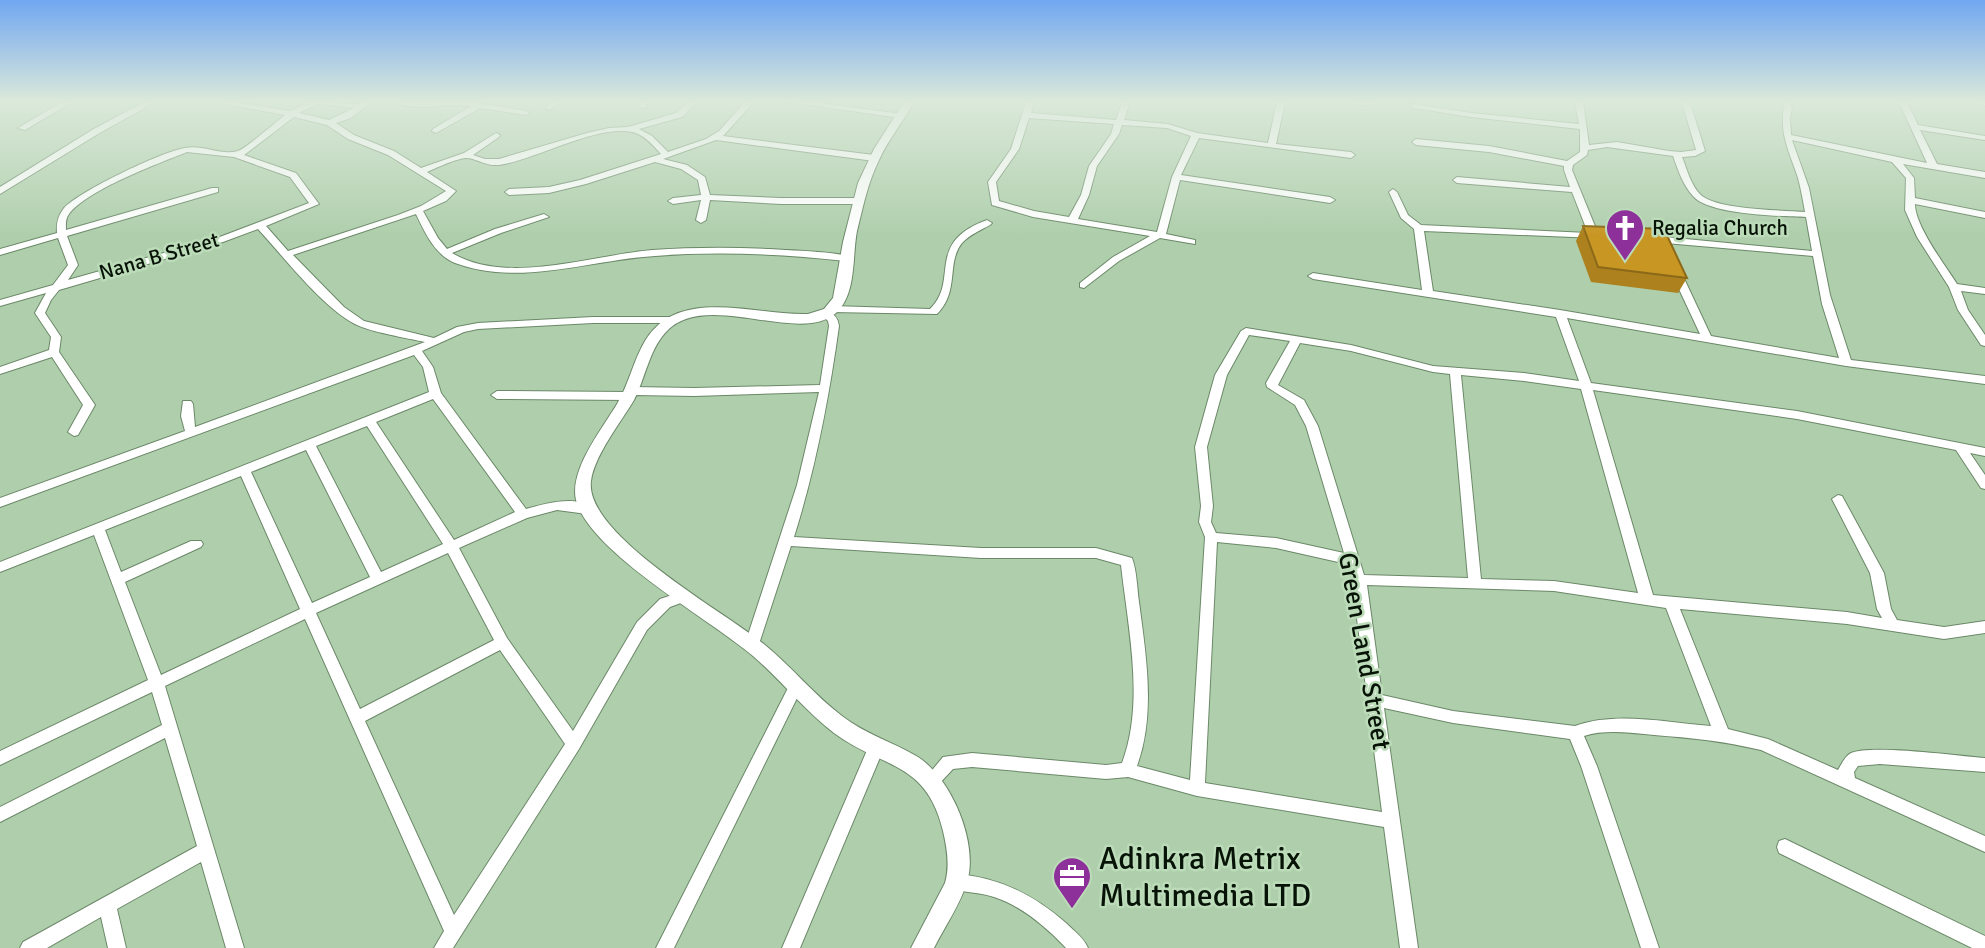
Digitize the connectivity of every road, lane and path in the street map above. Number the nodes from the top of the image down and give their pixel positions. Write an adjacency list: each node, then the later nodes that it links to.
1 (72, 146): 38 (street)
2 (253, 146): 23 (street)
3 (374, 146): 32 (street)
4 (480, 146): 24 (street)
5 (555, 146): 24 (street)
6 (658, 146): 25 (street)
7 (692, 146): 25 (street)
8 (782, 146): 27 (street)
9 (882, 146): 27 (street)
10 (1017, 146): 50 (street)
11 (1107, 146): 50 (street)
12 (1191, 146): 34 (street)
13 (1273, 146): 26 (street)
14 (1460, 146): 30 (street)
15 (1595, 146): 21 (street)
16 (1625, 146): 22 (street)
17 (1700, 146): 22 (street)
18 (1788, 146): 47 (street)
19 (1832, 146): 29 (street)
20 (1924, 146): 31 (street)
21 (1585, 148): 30 (street)
22 (1676, 153): 47 (street)
23 (236, 155): 53 (street, Nana B Street); 55 (street)
24 (467, 155): 32 (street)
25 (666, 155): 28 (street)
26 (1351, 155)
27 (874, 158): 44 (street)
28 (653, 159): 39 (street); 41 (street)
29 (1895, 160): 31 (street); 42 (street)
30 (1569, 164): 37 (street)
31 (1933, 166): 33 (street)
32 (420, 171): 46 (street)
33 (1985, 175)
34 (1176, 177): 45 (street); 56 (street)
35 (1457, 180): 37 (street)
36 (215, 190): 55 (street)
37 (1575, 190): 57 (street)
38 (0, 191)
39 (509, 192)
40 (1393, 192): 54 (street)
41 (706, 197): 43 (street); 44 (street); 51 (street)
42 (1909, 200): 48 (street); 72 (street)
43 (673, 201)
44 (858, 201): 67 (street)
45 (1330, 201)
46 (418, 210): 64 (street); 66 (street)
47 (1811, 215): 65 (street)
48 (1985, 215)
49 (544, 217): 64 (street)
50 (1073, 219): 56 (street)
51 (701, 220)
52 (987, 223): 76 (street)
53 (259, 225): 66 (street); 70 (street, Nana B Street)
54 (1419, 228): 57 (street); 74 (street)
55 (62, 233): 62 (street); 70 (street)
56 (1159, 235): 61 (street); 71 (street)
57 (1594, 236): 58 (street)
58 (1606, 237)
59 (1640, 238): 60 (street)
60 (1661, 239): 63 (street); 65 (street)
61 (1192, 242)
62 (0, 251)
63 (1667, 251)
64 (445, 253): 67 (street)
65 (1817, 254): 85 (street)
66 (285, 255): 81 (street)
67 (846, 258): 76 (street)
68 (1673, 264): 79 (street)
69 (1313, 276): 74 (street)
70 (57, 285): 75 (street, Nana B Street); 84 (street)
71 (1084, 285)
72 (1954, 287): 73 (street); 82 (street)
73 (1985, 291)
74 (1428, 295): 77 (street)
75 (0, 303)
76 (829, 311): 78 (street); 90 (street)
77 (1560, 313): 79 (street); 89 (street)
78 (674, 320): 81 (street); 92 (street)
79 (1707, 338): 85 (street)
80 (1296, 340): 87 (street); 108 (street); 112 (street, Green Land Street)
81 (434, 341): 83 (street)
82 (1985, 342)
83 (416, 350): 91 (street); 97 (street)
84 (54, 352): 86 (street); 96 (street)
85 (1846, 363): 88 (street)
86 (0, 370)
87 (1455, 371): 89 (street); 117 (street)
88 (1985, 380)
89 (1586, 385): 99 (street); 119 (street)
90 (825, 388): 92 (street); 109 (street)
91 (435, 394): 95 (street); 106 (street)
92 (630, 394): 93 (street); 105 (street)
93 (497, 395)
94 (187, 404): 97 (street)
95 (369, 419): 98 (street); 111 (street)
96 (74, 432)
97 (191, 433): 104 (street)
98 (309, 443): 101 (street); 114 (street)
99 (1960, 447): 100 (street); 102 (street)
100 (1985, 452)
101 (245, 471): 107 (street); 121 (street)
102 (1985, 485)
103 (1838, 499): 122 (street)
104 (0, 503)
105 (587, 509): 106 (street); 118 (street)
106 (523, 514): 111 (street)
107 (98, 529): 113 (street); 115 (street)
108 (1211, 537): 112 (street); 140 (street)
109 (788, 541): 125 (street); 137 (street)
110 (196, 544): 115 (street)
111 (451, 546): 114 (street); 124 (street)
112 (1353, 559): 116 (street, Green Land Street)
113 (0, 568)
114 (378, 579): 121 (street)
115 (117, 580): 126 (street)
116 (1359, 580): 117 (street); 128 (street, Green Land Street)
117 (1475, 582): 119 (street)
118 (684, 596): 125 (street); 133 (street)
119 (1647, 599): 120 (street)
120 (1671, 603): 122 (street); 132 (street)
121 (309, 611): 126 (street); 129 (street)
122 (1893, 625): 123 (street)
123 (1985, 627)
124 (502, 642): 129 (street); 133 (street)
125 (752, 644): 127 (street)
126 (157, 684): 130 (street); 135 (street)
127 (795, 688): 134 (street); 155 (street)
128 (1374, 700): 131 (street); 142 (street, Green Land Street)
129 (357, 718): 148 (street)
130 (169, 729): 141 (street); 145 (street)
131 (1575, 733): 132 (street); 159 (street)
132 (1723, 734): 139 (street)
133 (574, 744): 148 (street)
134 (876, 748): 138 (street); 156 (street)
135 (0, 758)
136 (1985, 765): 139 (street)
137 (1128, 769): 138 (street); 140 (street)
138 (932, 780): 146 (street)
139 (1847, 782): 143 (street)
140 (1198, 789): 142 (street)
141 (0, 814)
142 (1393, 821): 158 (street, Green Land Street)
143 (1985, 844)
144 (1785, 848): 150 (street)
145 (204, 851): 147 (street); 153 (street)
146 (956, 882): 149 (street); 157 (street)
147 (107, 905): 151 (street); 152 (street)
148 (453, 932): 154 (street)
149 (1071, 944)
150 (1985, 945)
151 (29, 948)
152 (117, 948)
153 (235, 948)
154 (443, 948)
155 (666, 948)
156 (791, 948)
157 (922, 948)
158 (1409, 948)
159 (1650, 948)

